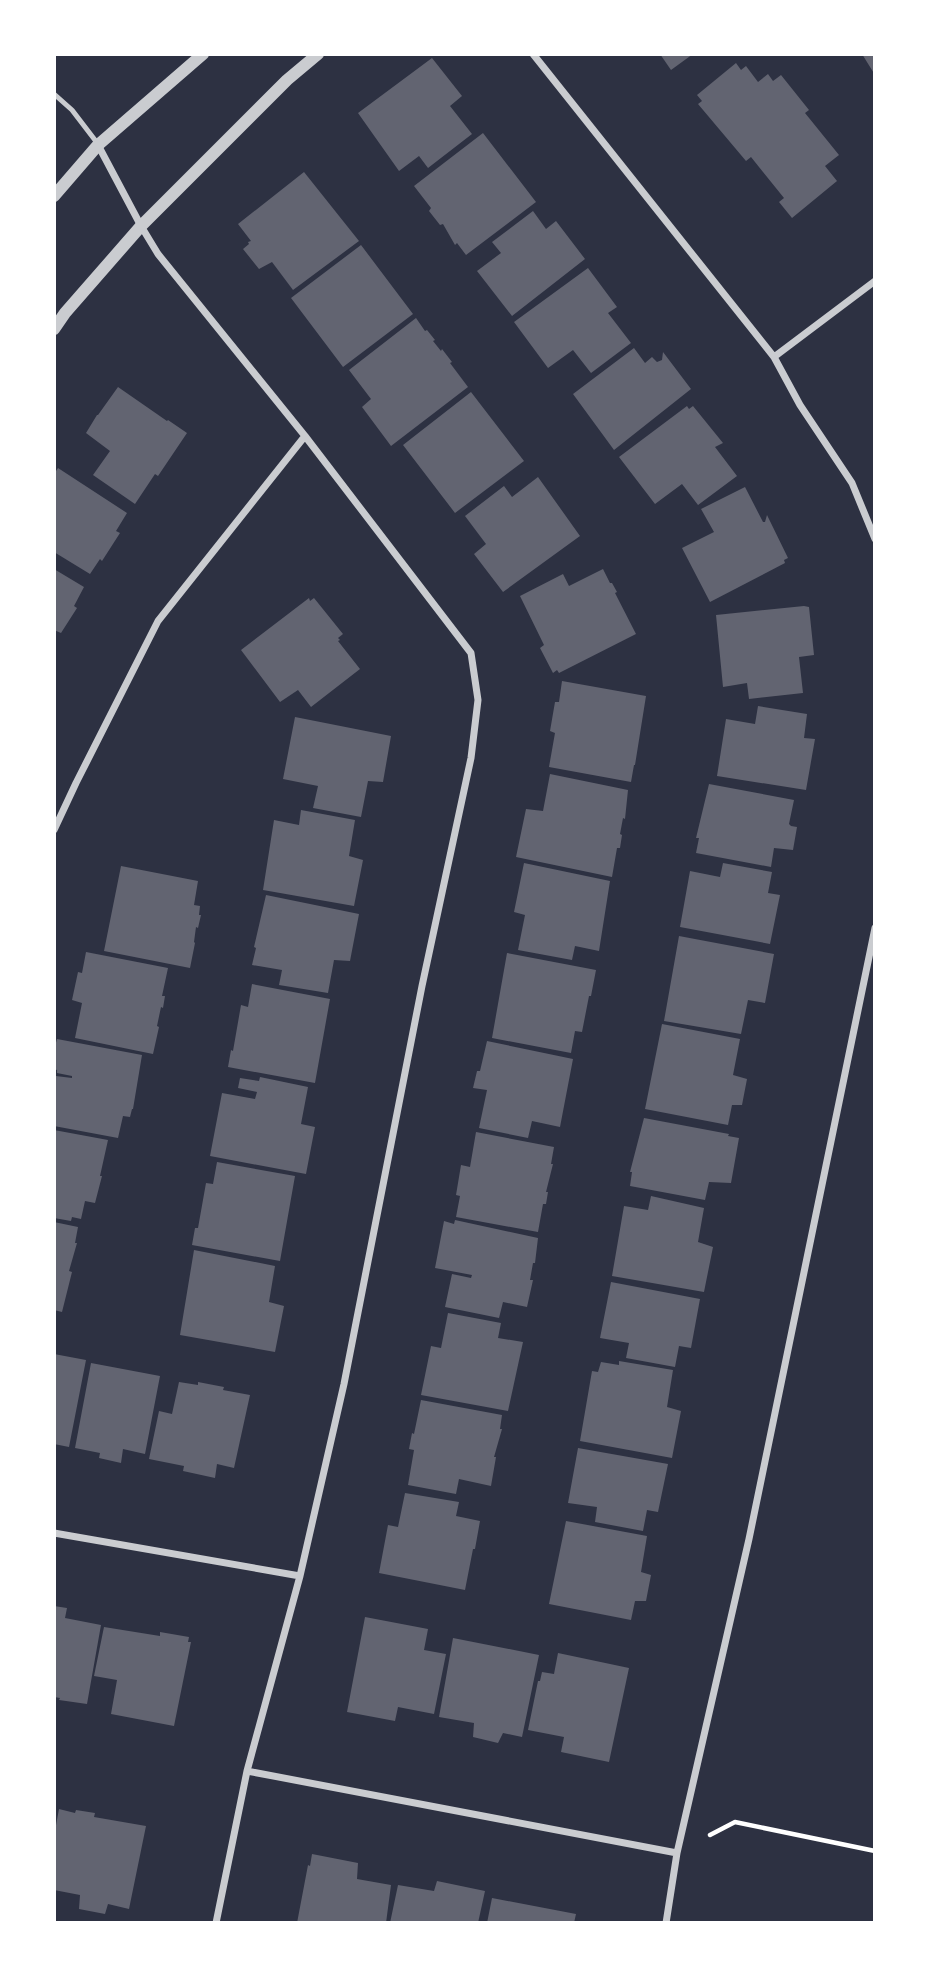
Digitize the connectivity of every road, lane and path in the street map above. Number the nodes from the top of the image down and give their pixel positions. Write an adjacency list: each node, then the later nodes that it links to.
1 (203, 54): 5 (street)
2 (318, 54): 7 (street)
3 (533, 54): 10 (street)
4 (54, 94): 5 (lane)
5 (98, 145): 6 (street); 7 (street)
6 (54, 196)
7 (141, 226): 9 (street); 11 (street)
8 (875, 281): 10 (street)
9 (54, 328)
10 (774, 357): 12 (street)
11 (305, 436): 13 (street); 16 (street)
12 (875, 539)
13 (54, 830)
14 (875, 928): 19 (street)
15 (54, 1533): 16 (street)
16 (300, 1576): 17 (street)
17 (247, 1771): 19 (street); 20 (street)
18 (875, 1851): 19 (path)
19 (677, 1853): 21 (street)
20 (216, 1923)
21 (666, 1923)

